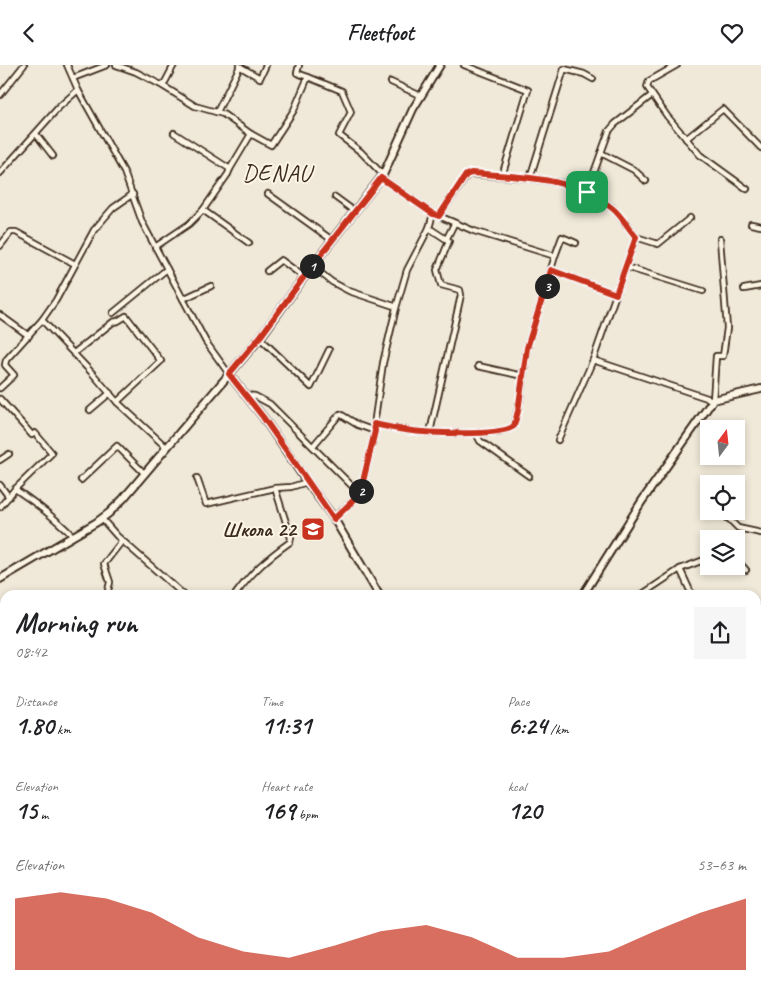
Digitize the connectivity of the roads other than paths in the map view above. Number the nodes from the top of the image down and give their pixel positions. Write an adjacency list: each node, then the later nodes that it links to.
1 (24, 65): 18 (street)
2 (67, 65): 13 (street)
3 (107, 65): 13 (street)
4 (116, 65): 16 (street)
5 (174, 65): 16 (street)
6 (266, 65): 11 (street)
7 (299, 65): 12 (street)
8 (440, 65): 20 (main road)
9 (464, 65): 32 (street)
10 (677, 65): 19 (street)
11 (239, 66): 21 (street)
12 (308, 77): 24 (street); 31 (street)
13 (73, 78): 17 (street)
14 (593, 79): 33 (street)
15 (391, 81): 20 (street)
16 (163, 86): 21 (street)
17 (78, 90): 23 (street); 37 (street)
18 (0, 95)
19 (652, 95): 25 (street); 27 (street)
20 (421, 96): 31 (main road)
21 (217, 112): 24 (street)
22 (174, 133): 29 (street)
23 (36, 134): 28 (street); 30 (street)
24 (251, 134): 29 (street)
25 (686, 139): 26 (street); 35 (street)
26 (761, 148)
27 (601, 153): 34 (street); 36 (street)
28 (53, 156)
29 (230, 169): 40 (street)
30 (0, 173)
31 (382, 176): 41 (main road); 42 (street)
32 (502, 176): 33 (street); 42 (street)
33 (530, 178): 36 (street)
34 (646, 181)
35 (747, 189)
36 (587, 192): 48 (street)
37 (133, 193): 55 (street); 57 (street)
38 (268, 193): 51 (street)
39 (335, 197): 41 (street)
40 (203, 210): 52 (street); 55 (street)
41 (354, 211): 51 (main road)
42 (436, 215): 44 (street); 47 (street)
43 (690, 218): 48 (street)
44 (454, 224): 49 (street); 56 (street)
45 (751, 224): 46 (street)
46 (761, 226)
47 (429, 228): 49 (street); 70 (street)
48 (636, 237): 59 (street)
49 (447, 238): 92 (street)
50 (720, 239): 87 (street)
51 (332, 240): 58 (main road)
52 (249, 243)
53 (576, 243): 56 (street)
54 (0, 246): 57 (street)
55 (155, 247): 60 (street)
56 (555, 256): 61 (street)
57 (75, 263): 73 (street)
58 (312, 266): 63 (main road); 70 (street)
59 (626, 267): 67 (street); 68 (street)
60 (167, 269): 69 (street); 71 (street)
61 (551, 270): 68 (street); 81 (street)
62 (267, 271): 63 (street)
63 (304, 277): 75 (main road)
64 (210, 286): 69 (street)
65 (761, 286): 66 (street)
66 (744, 289)
67 (703, 291)
68 (616, 294): 78 (street)
69 (183, 299): 80 (street)
70 (396, 308): 90 (street)
71 (113, 313)
72 (0, 315): 74 (street)
73 (42, 320): 74 (street); 77 (street)
74 (28, 336): 82 (street)
75 (260, 337): 76 (street); 80 (main road)
76 (329, 350)
77 (74, 353): 84 (street); 88 (street)
78 (593, 360): 87 (street); 94 (street)
79 (478, 366): 81 (street)
80 (229, 374): 85 (main road); 96 (main road)
81 (523, 376): 93 (street)
82 (0, 388)
83 (761, 389): 87 (main road)
84 (110, 393): 88 (street); 89 (street)
85 (246, 395): 95 (street); 103 (main road)
86 (0, 399): 106 (street)
87 (713, 400): 123 (main road)
88 (117, 402): 96 (street)
89 (90, 410)
90 (374, 424): 91 (street); 92 (street)
91 (375, 431): 95 (street); 107 (street)
92 (430, 432): 93 (street)
93 (476, 433): 100 (street)
94 (558, 440)
95 (313, 446): 107 (street)
96 (166, 447): 99 (main road)
97 (9, 454): 98 (street)
98 (0, 460)
99 (144, 473): 102 (street); 110 (main road)
100 (529, 476)
101 (197, 478): 105 (street)
102 (81, 479)
103 (307, 482): 105 (street); 111 (main road)
104 (0, 485): 108 (street)
105 (274, 488): 121 (street)
106 (15, 489): 108 (street); 114 (street)
107 (360, 494): 111 (street)
108 (9, 497): 109 (street)
109 (0, 507)
110 (102, 519): 114 (main road); 115 (street)
111 (334, 519): 122 (main road)
112 (730, 520): 113 (street)
113 (761, 533)
114 (73, 536): 118 (main road)
115 (122, 541): 119 (street); 120 (street)
116 (700, 561): 117 (street)
117 (680, 569): 124 (street); 125 (street)
118 (0, 579)
119 (108, 590)
120 (178, 590)
121 (239, 590)
122 (376, 590)
123 (586, 590)
124 (648, 590)
125 (690, 590)

